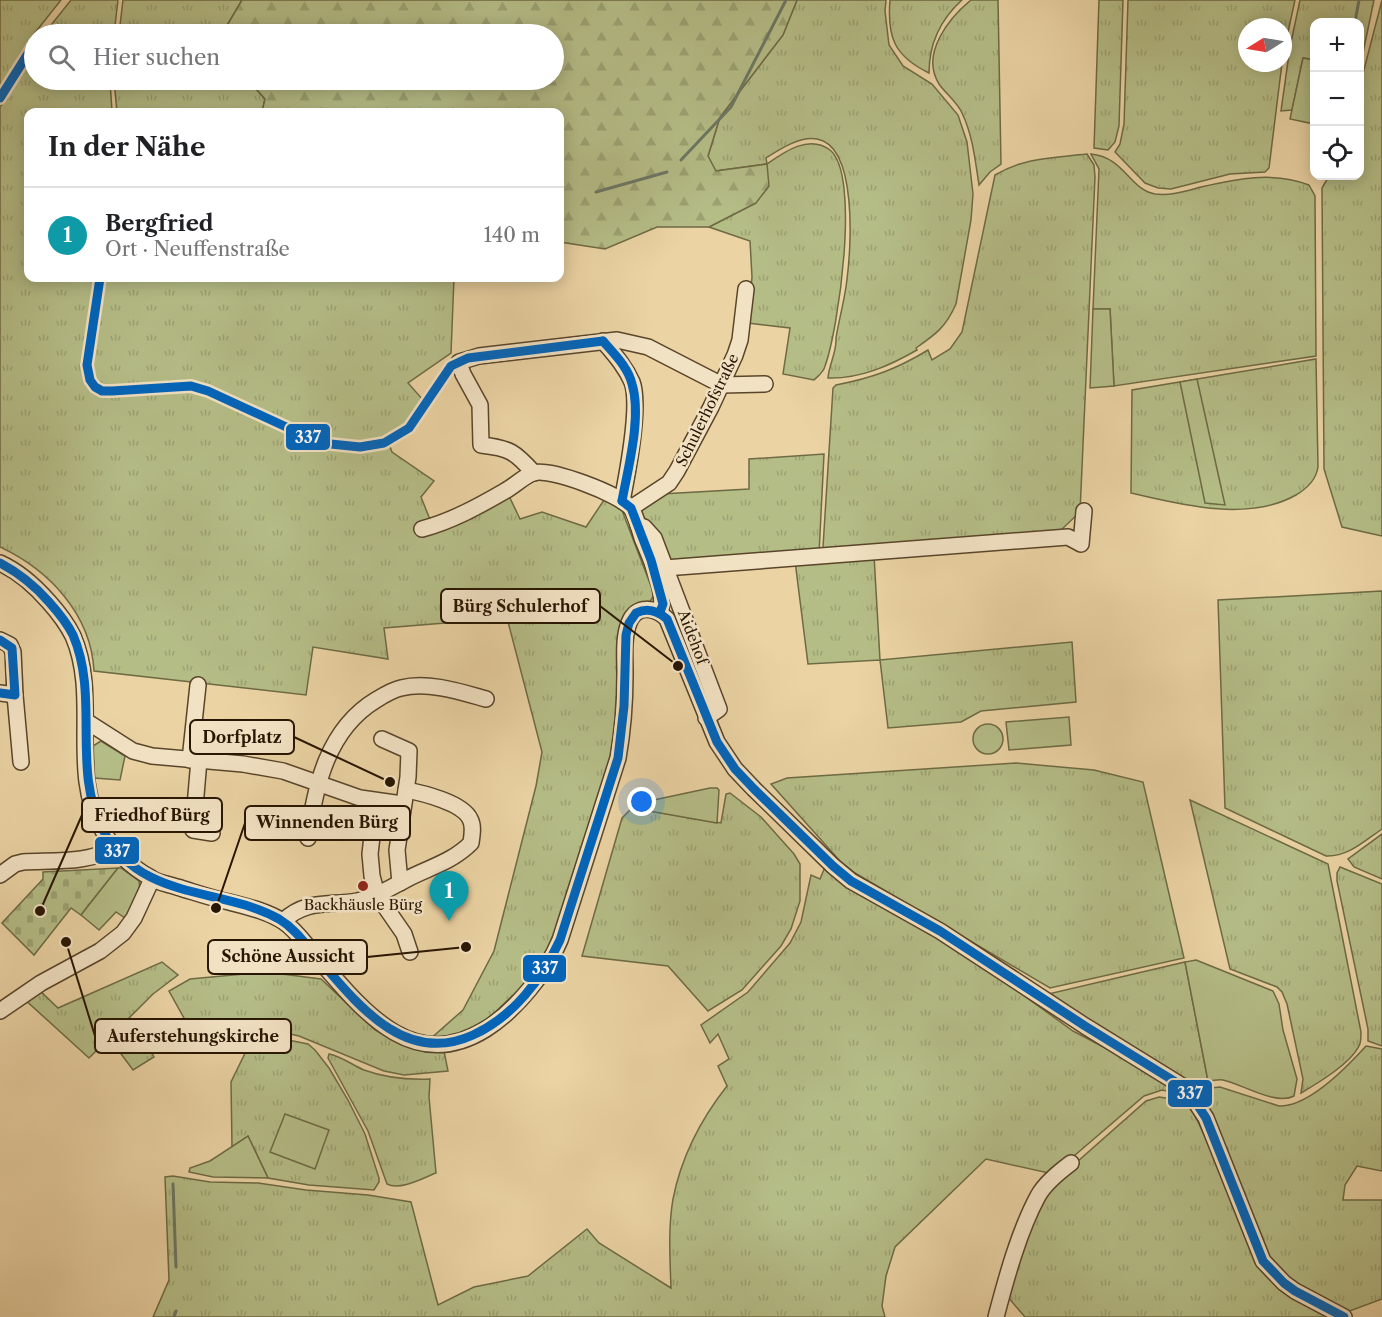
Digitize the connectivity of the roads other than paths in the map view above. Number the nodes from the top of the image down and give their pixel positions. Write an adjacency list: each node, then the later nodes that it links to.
1 (746, 289): 4 (street, Schulerhofstraße)
2 (603, 341): 4 (street); 5 (street); 6 (street)
3 (765, 384): 4 (street)
4 (722, 385): 6 (street, Schulerhofstraße)
5 (534, 473): 6 (street); 8 (street)
6 (626, 505): 7 (street)
7 (638, 525): 11 (street, Aidehof); 12 (street)
8 (422, 529)
9 (1056, 538): 11 (street)
10 (0, 563): 18 (street)
11 (665, 568): 17 (street, Aidehof)
12 (660, 612): 17 (street); 32 (street)
13 (0, 640): 15 (street)
14 (198, 685): 20 (street)
15 (7, 694): 21 (street)
16 (486, 699): 22 (street)
17 (706, 718): 37 (street)
18 (86, 721): 20 (street); 27 (street)
19 (382, 740): 23 (street)
20 (195, 760): 22 (street); 25 (street)
21 (21, 762)
22 (318, 783): 24 (street); 26 (street)
23 (404, 797): 24 (street); 30 (street); 30 (street)
24 (376, 801): 31 (street)
25 (212, 833)
26 (308, 838)
27 (114, 848): 28 (street); 29 (street)
28 (0, 874)
29 (152, 879): 32 (street); 34 (street)
30 (400, 883): 31 (street)
31 (377, 895): 32 (street); 33 (street)
32 (283, 921)
33 (410, 952)
34 (0, 1011)
35 (1071, 1163): 36 (street)
36 (996, 1317)
37 (1344, 1317)

